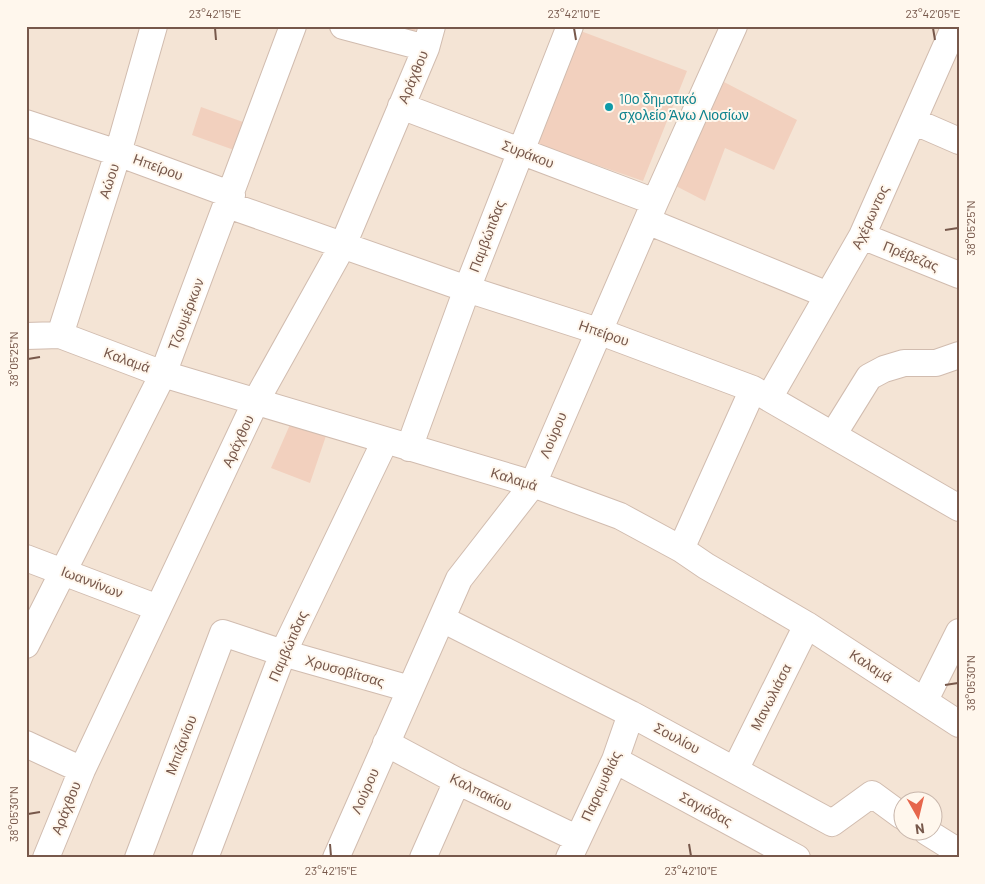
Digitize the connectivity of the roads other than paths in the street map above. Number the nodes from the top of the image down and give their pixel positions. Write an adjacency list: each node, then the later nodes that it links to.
1 (154, 26): 12 (street, Αώου)
2 (293, 26): 14 (street, Τζουμέρκων)
3 (343, 26): 7 (street)
4 (570, 26): 13 (street, Παμβώτιδας)
5 (734, 26): 15 (street, Λούρου)
6 (954, 28): 9 (street, Αχέρωντος)
7 (429, 37): 8 (street, Αράχθου)
8 (401, 106): 13 (street, Συράκου); 17 (street, Αράχθου)
9 (913, 121): 11 (street); 16 (street, Αχέρωντος)
10 (26, 123): 12 (street, Ηπείρου)
11 (959, 141)
12 (118, 152): 14 (street, Ηπείρου); 22 (street, Αώου)
13 (520, 152): 15 (street, Συράκου); 19 (street, Παμβώτιδας)
14 (230, 200): 17 (street, Ηπείρου); 25 (street, Τζουμέρκων)
15 (651, 211): 20 (street, Συράκου); 21 (street, Λούρου)
16 (862, 236): 18 (street, Πρέβεζας); 20 (street, Αχέρωντος)
17 (343, 245): 19 (street, Ηπείρου); 27 (street, Αράχθου)
18 (959, 275)
19 (467, 289): 21 (street, Ηπείρου); 29 (street, Παμβώτιδας)
20 (828, 295): 26 (street, Αχέρωντος)
21 (598, 330): 26 (street, Ηπείρου); 30 (street, Λούρου)
22 (60, 335): 23 (street, Καλαμά); 25 (street, Καλαμά)
23 (26, 336)
24 (959, 356): 28 (street)
25 (163, 374): 27 (street, Καλαμά); 34 (street, Τζουμέρκων)
26 (761, 394): 28 (street, Ηπείρου); 32 (street, Αχέρωντος)
27 (256, 402): 29 (street, Καλαμά); 35 (street, Αράχθου)
28 (833, 435): 31 (street, Ηπείρου)
29 (397, 445): 30 (street, Καλαμά); 41 (street, Παμβώτιδας)
30 (532, 484): 32 (street, Καλαμά); 36 (street, Λούρου)
31 (959, 508)
32 (681, 549): 37 (street, Καλαμά)
33 (26, 558): 34 (street, Ιωαννίνων)
34 (62, 570): 35 (street, Ιωαννίνων); 40 (street, Τζουμέρκων)
35 (158, 608): 49 (street, Αράχθου)
36 (442, 619): 42 (street, Λούρου); 44 (street, Σουλίου)
37 (808, 625): 43 (street, Καλαμά); 50 (street, Μανωλιάσα)
38 (959, 632): 43 (street)
39 (223, 633): 41 (street, Χρυσοβίτσας); 60 (street, Μπιζανίου)
40 (26, 645)
41 (283, 653): 42 (street, Χρυσοβίτσας); 61 (street, Παμβώτιδας)
42 (410, 689): 46 (street, Λούρου)
43 (925, 700): 45 (street, Καλαμά)
44 (631, 714): 48 (street, Παραμυθιάς); 50 (street, Σουλίου)
45 (959, 724)
46 (386, 743): 51 (street, Καλπακίου); 62 (street, Λούρου)
47 (26, 744): 49 (street)
48 (615, 760): 54 (street, Παραμυθιάς); 57 (street, Σαγιάδας)
49 (82, 770): 59 (street, Αράχθου)
50 (735, 770): 52 (street, Σουλίου)
51 (457, 781): 54 (street, Καλπακίου); 63 (street)
52 (892, 809)
53 (942, 841): 55 (street)
54 (573, 848)
55 (959, 852)
56 (26, 856): 58 (street)
57 (788, 856)
58 (33, 858)
59 (46, 858)
60 (138, 858)
61 (205, 858)
62 (336, 858)
63 (423, 858)

